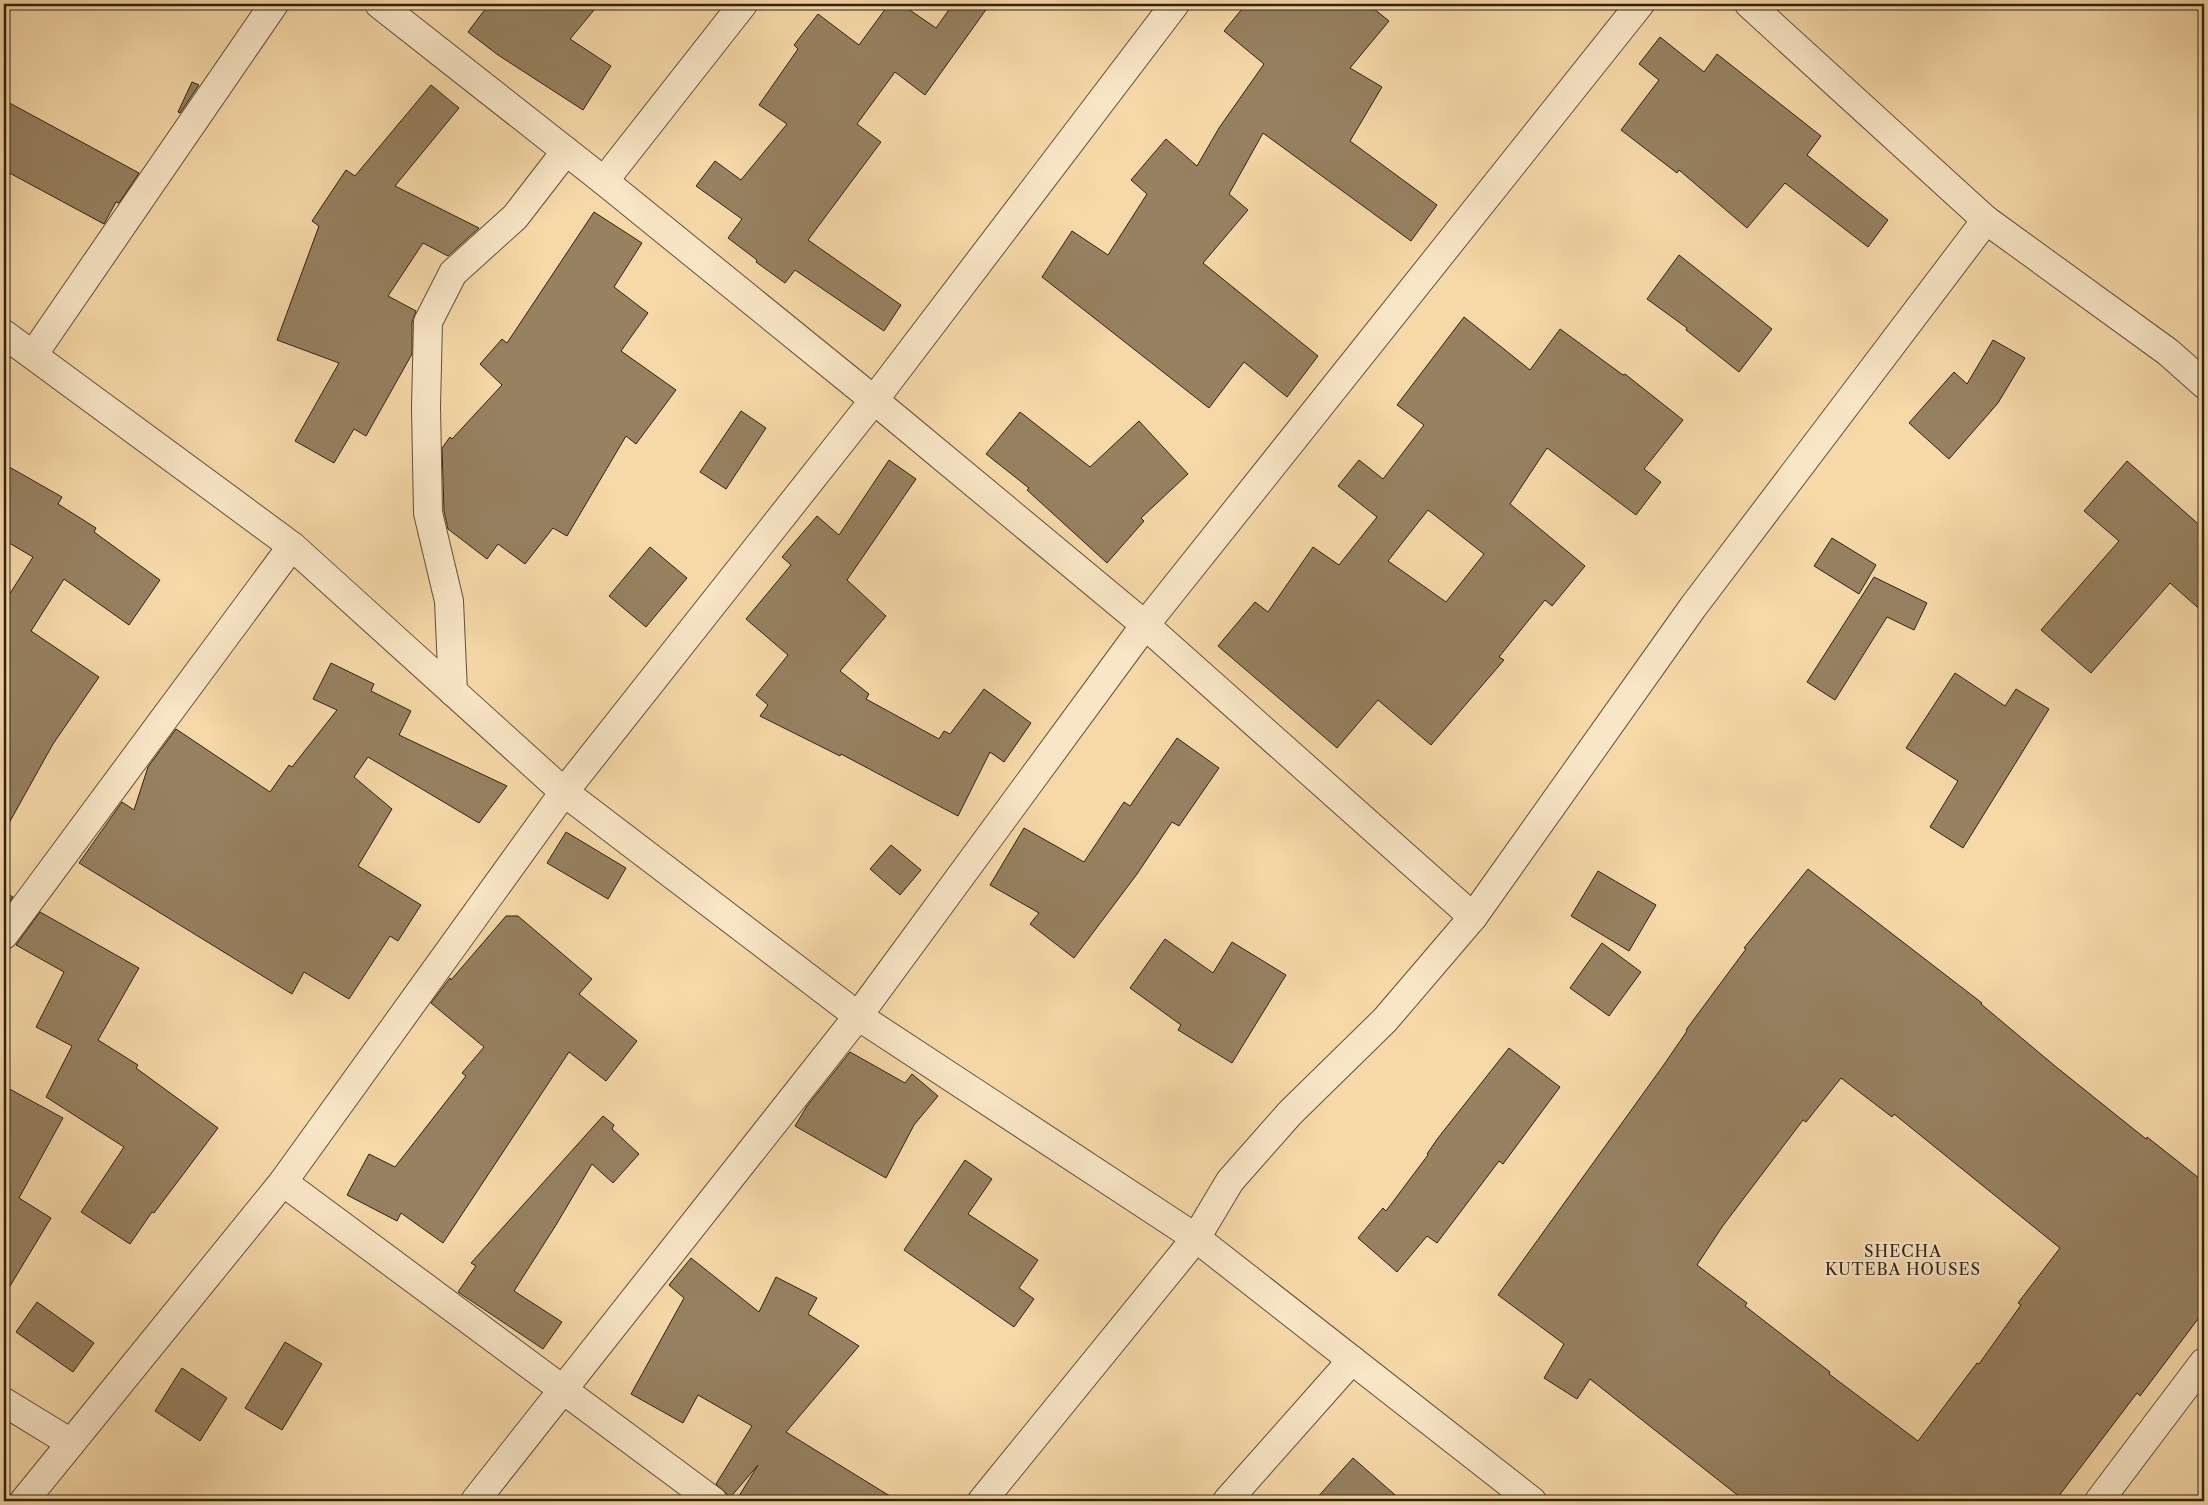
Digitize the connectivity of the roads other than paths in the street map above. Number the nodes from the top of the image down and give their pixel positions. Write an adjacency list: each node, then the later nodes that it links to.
1 (274, 4): 11 (street)
2 (379, 4): 7 (street)
3 (743, 4): 8 (street)
4 (1175, 4): 13 (street)
5 (1640, 4): 15 (street)
6 (1749, 4): 9 (street)
7 (566, 151): 8 (street); 16 (street)
8 (604, 181): 13 (street)
9 (1986, 220): 12 (street); 18 (street)
10 (4, 334): 11 (street)
11 (33, 356): 14 (street)
12 (2204, 384)
13 (874, 400): 15 (street); 17 (street)
14 (292, 546): 16 (street); 19 (street)
15 (1145, 625): 18 (street); 20 (street)
16 (453, 692): 17 (street)
17 (564, 792): 20 (street); 21 (street)
18 (1474, 917): 22 (street)
19 (4, 935)
20 (858, 1016): 22 (street); 25 (street)
21 (283, 1182): 25 (street); 27 (street)
22 (1196, 1238): 23 (street); 31 (street)
23 (1352, 1360): 32 (street); 33 (street)
24 (2204, 1362): 34 (street)
25 (563, 1389): 29 (street); 30 (street)
26 (4, 1402): 27 (street)
27 (70, 1443): 28 (street)
28 (24, 1501)
29 (475, 1501)
30 (713, 1501)
31 (982, 1501)
32 (1227, 1501)
33 (1532, 1501)
34 (2099, 1501)

